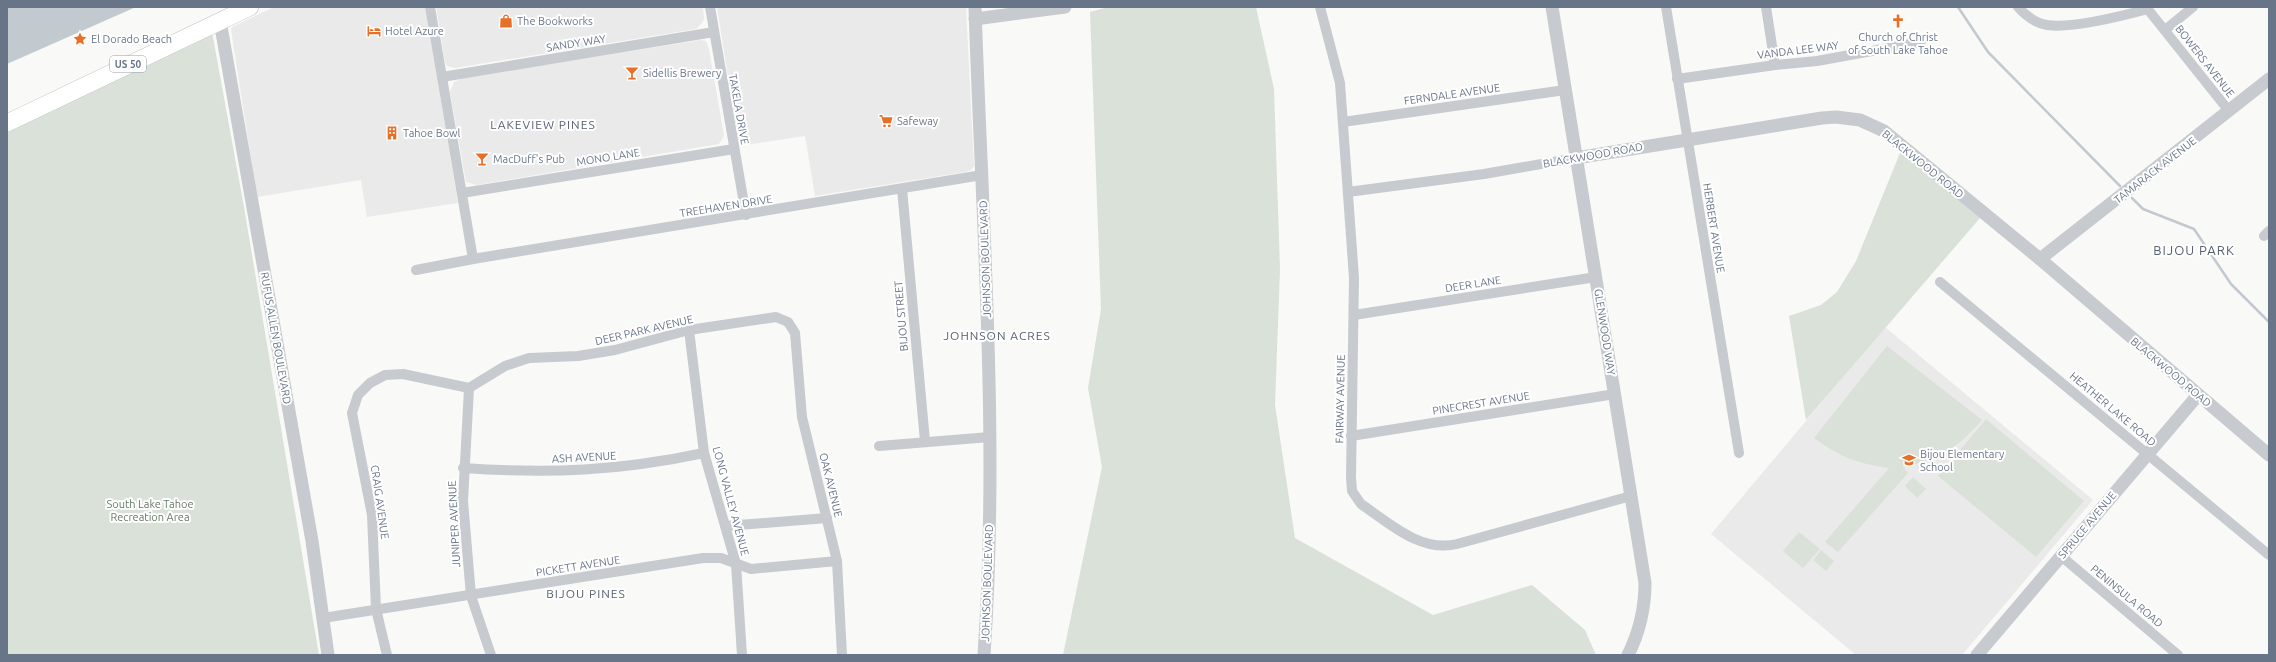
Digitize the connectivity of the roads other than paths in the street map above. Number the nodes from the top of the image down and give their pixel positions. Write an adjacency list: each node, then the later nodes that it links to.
1 (250, 7): 13 (highway, US 50)
2 (430, 7): 18 (street)
3 (710, 7): 15 (street, TAKELA DRIVE)
4 (1065, 7): 12 (street)
5 (1320, 7): 23 (street, FAIRWAY AVENUE)
6 (1552, 7): 21 (street, GLENWOOD WAY)
7 (1666, 7): 19 (street, HERBERT AVENUE)
8 (1766, 7): 17 (street)
9 (2018, 7): 11 (street)
10 (2194, 7): 14 (street)
11 (2147, 8): 14 (street, BOWERS AVENUE)
12 (975, 13): 28 (street, JOHNSON BOULEVARD)
13 (220, 21): 24 (highway, US 50); 62 (street, RUFUS ALLEN BOULEVARD)
14 (2165, 30): 22 (street, BOWERS AVENUE)
15 (714, 32): 18 (street, SANDY WAY); 26 (street, TAKELA DRIVE)
16 (1921, 42): 17 (street, VANDA LEE WAY)
17 (1774, 65): 19 (street, VANDA LEE WAY)
18 (442, 77): 31 (street)
19 (1677, 79): 25 (street, HERBERT AVENUE)
20 (2269, 79): 22 (street, TAMARACK AVENUE)
21 (1565, 90): 23 (street, FERNDALE AVENUE); 27 (street, GLENWOOD WAY)
22 (2229, 111): 34 (street, TAMARACK AVENUE)
23 (1342, 122): 30 (street, FAIRWAY AVENUE)
24 (7, 123)
25 (1687, 140): 27 (street, BLACKWOOD ROAD); 34 (street, BLACKWOOD ROAD); 49 (street, HERBERT AVENUE)
26 (734, 149): 31 (street, MONO LANE); 32 (street, TAKELA DRIVE)
27 (1576, 158): 30 (street, BLACKWOOD ROAD); 36 (street, GLENWOOD WAY)
28 (982, 175): 29 (street, TREEHAVEN DRIVE); 44 (street, JOHNSON BOULEVARD)
29 (902, 189): 32 (street, TREEHAVEN DRIVE); 46 (street, BIJOU STREET)
30 (1348, 192): 38 (street, FAIRWAY AVENUE)
31 (462, 193): 33 (street)
32 (746, 215): 33 (street, TREEHAVEN DRIVE)
33 (473, 259): 35 (street, TREEHAVEN DRIVE)
34 (2040, 259): 43 (street, BLACKWOOD ROAD)
35 (416, 270)
36 (1596, 277): 38 (street, DEER LANE); 42 (street, GLENWOOD WAY)
37 (1940, 282): 50 (street, HEATHER LAKE ROAD)
38 (1354, 315): 45 (street, FAIRWAY AVENUE)
39 (788, 322): 40 (street, DEER PARK AVENUE); 54 (street, OAK AVENUE)
40 (689, 330): 41 (street, DEER PARK AVENUE); 48 (street, LONG VALLEY AVENUE)
41 (469, 388): 52 (street, JUNIPER AVENUE); 61 (street, CRAIG AVENUE)
42 (1615, 394): 45 (street, PINECREST AVENUE); 53 (street, GLENWOOD WAY)
43 (2198, 395): 50 (street, SPRUCE AVENUE); 51 (street, BLACKWOOD ROAD)
44 (990, 436): 46 (street); 68 (street, JOHNSON BOULEVARD)
45 (1351, 436): 53 (street, FAIRWAY AVENUE)
46 (924, 441): 47 (street)
47 (879, 446)
48 (704, 453): 52 (street, ASH AVENUE); 55 (street, LONG VALLEY AVENUE)
49 (1739, 453)
50 (2147, 453): 56 (street, HEATHER LAKE ROAD); 57 (street, SPRUCE AVENUE)
51 (2269, 455)
52 (463, 468): 60 (street, JUNIPER AVENUE)
53 (1631, 496): 69 (street, GLENWOOD WAY)
54 (827, 518): 55 (street); 58 (street, OAK AVENUE)
55 (726, 526): 59 (street, LONG VALLEY AVENUE)
56 (2269, 555)
57 (2061, 556): 70 (street, SPRUCE AVENUE); 71 (street, PENINSULA ROAD)
58 (837, 561): 59 (street, PICKETT AVENUE); 67 (street, OAK AVENUE)
59 (736, 564): 60 (street, PICKETT AVENUE); 63 (street, LONG VALLEY AVENUE)
60 (471, 596): 61 (street, PICKETT AVENUE); 66 (street, JUNIPER AVENUE)
61 (376, 609): 62 (street, PICKETT AVENUE); 65 (street, CRAIG AVENUE)
62 (323, 618): 64 (street, RUFUS ALLEN BOULEVARD)
63 (739, 654)
64 (328, 655)
65 (387, 655)
66 (491, 655)
67 (842, 655)
68 (984, 655)
69 (1628, 655)
70 (1977, 655)
71 (2178, 655)

